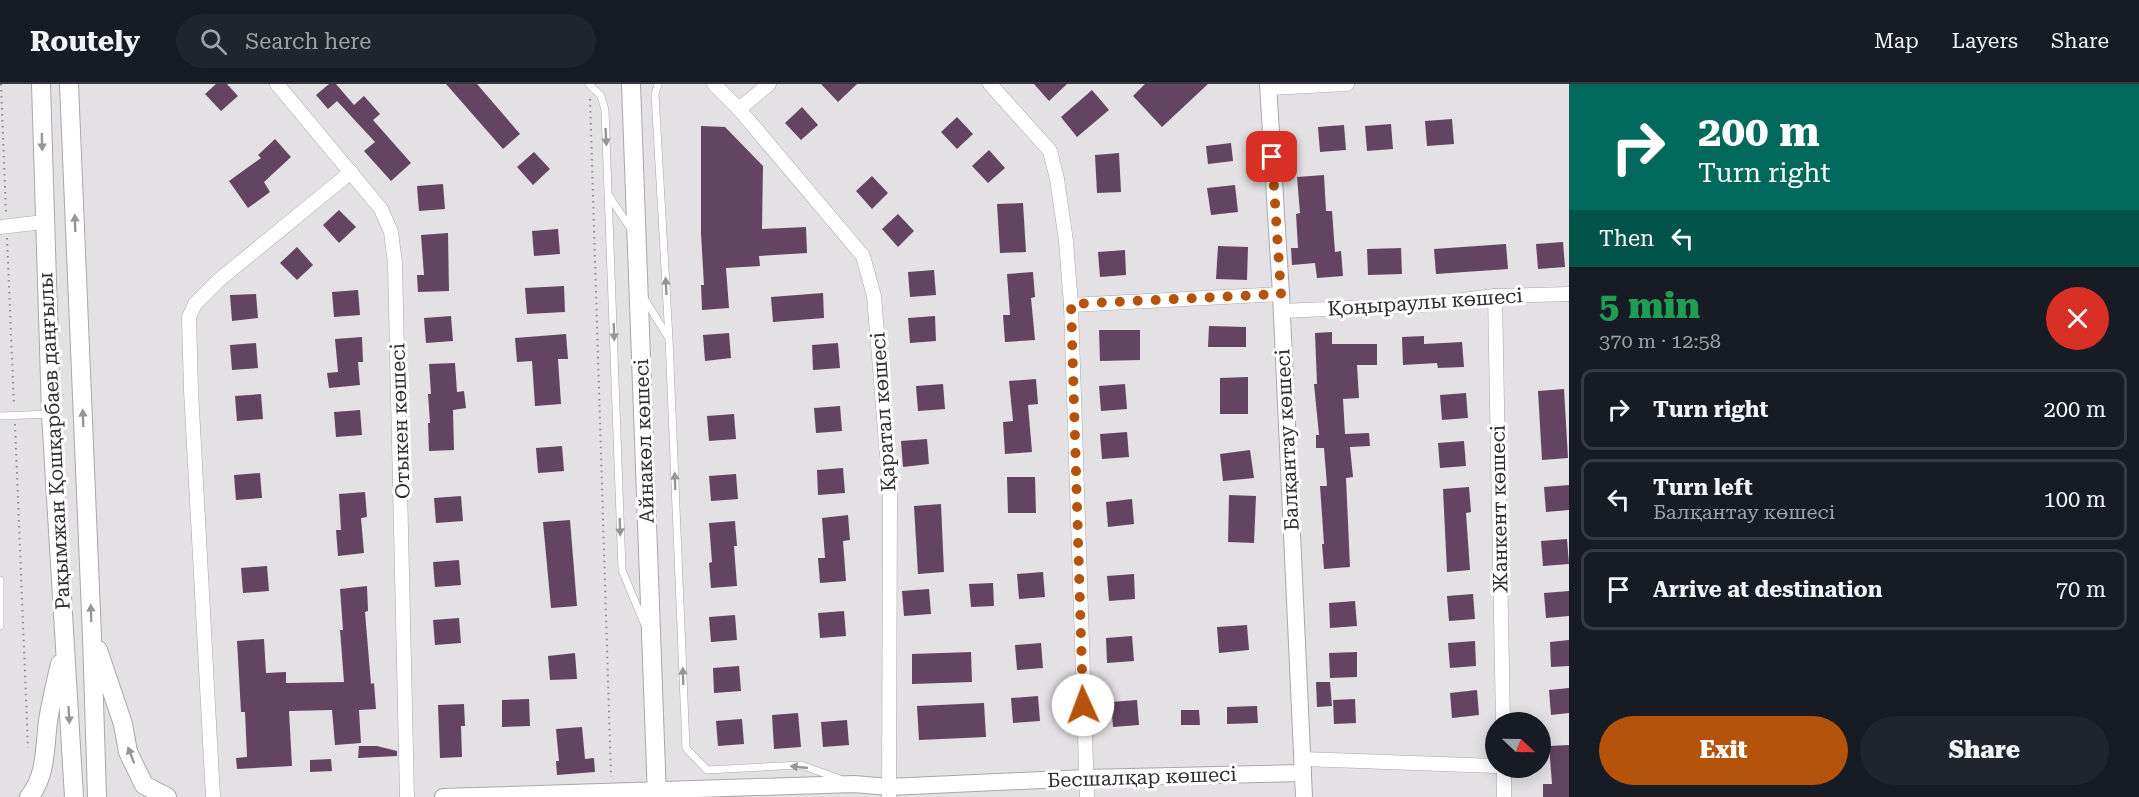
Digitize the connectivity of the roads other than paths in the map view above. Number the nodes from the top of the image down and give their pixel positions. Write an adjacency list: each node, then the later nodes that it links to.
1 (41, 84): 15 (main road, Рақымжан Қошқарбаев даңғылы, one-way to 15)
2 (69, 84): 29 (main road, Рақымжан Қошқарбаев даңғылы, one-way to 2)
3 (277, 84): 13 (street, Отыкен көшесі)
4 (589, 84): 14 (lane, one-way to 14)
5 (631, 84): 17 (main road, Айнакөл көшесі)
6 (658, 84): 24 (lane, one-way to 6)
7 (714, 84): 12 (street, Қаратал көшесі)
8 (769, 84): 12 (street)
9 (990, 84): 22 (street)
10 (1347, 84): 11 (street)
11 (1268, 86): 19 (street, Балқантау көшесі)
12 (739, 109): 39 (street, Қаратал көшесі)
13 (351, 171): 46 (street); 47 (street, Отыкен көшесі)
14 (609, 196): 17 (lane); 30 (lane, one-way to 30)
15 (44, 222): 16 (street); 25 (main road, Рақымжан Қошқарбаев даңғылы)
16 (3, 226)
17 (636, 236): 18 (main road, Айнакөл көшесі)
18 (638, 288): 24 (lane); 30 (main road, Айнакөл көшесі)
19 (1281, 294): 22 (street); 23 (street, Балқантау көшесі)
20 (1569, 294): 21 (street, Қоңыраулы көшесі)
21 (1495, 296): 23 (street, Қоңыраулы көшесі); 32 (street, Жанкент көшесі)
22 (1071, 304): 35 (street)
23 (1281, 311): 33 (street, Балқантау көшесі)
24 (669, 339): 37 (lane, one-way to 24)
25 (51, 414): 26 (lane); 31 (main road, Рақымжан Қошқарбаев даңғылы)
26 (0, 416)
27 (0, 580): 28 (lane)
28 (0, 626)
29 (93, 637): 44 (main road, Рақымжан Қошқарбаев даңғылы); 45 (main road, one-way to 29)
30 (651, 639): 40 (main road, Айнакөл көшесі)
31 (64, 641): 42 (main road); 43 (main road, Рақымжан Қошқарбаев даңғылы, one-way to 43)
32 (1503, 712)
33 (1303, 766): 34 (street); 35 (street, Бесшалқар көшесі); 51 (street, Балқантау көшесі)
34 (1485, 766)
35 (1086, 778): 39 (street, Бесшалқар көшесі); 50 (street)
36 (1504, 778): 52 (street)
37 (854, 784): 38 (street, Бесшалқар көшесі); 39 (street, Бесшалқар көшесі)
38 (819, 785): 40 (street, Бесшалқар көшесі); 49 (street)
39 (889, 792)
40 (657, 794): 41 (street, Бесшалқар көшесі)
41 (553, 795): 48 (street, Бесшалқар көшесі)
42 (29, 797)
43 (74, 797)
44 (97, 797)
45 (167, 797)
46 (213, 797)
47 (407, 797)
48 (443, 797)
49 (802, 797)
50 (1087, 797)
51 (1304, 797)
52 (1504, 797)

